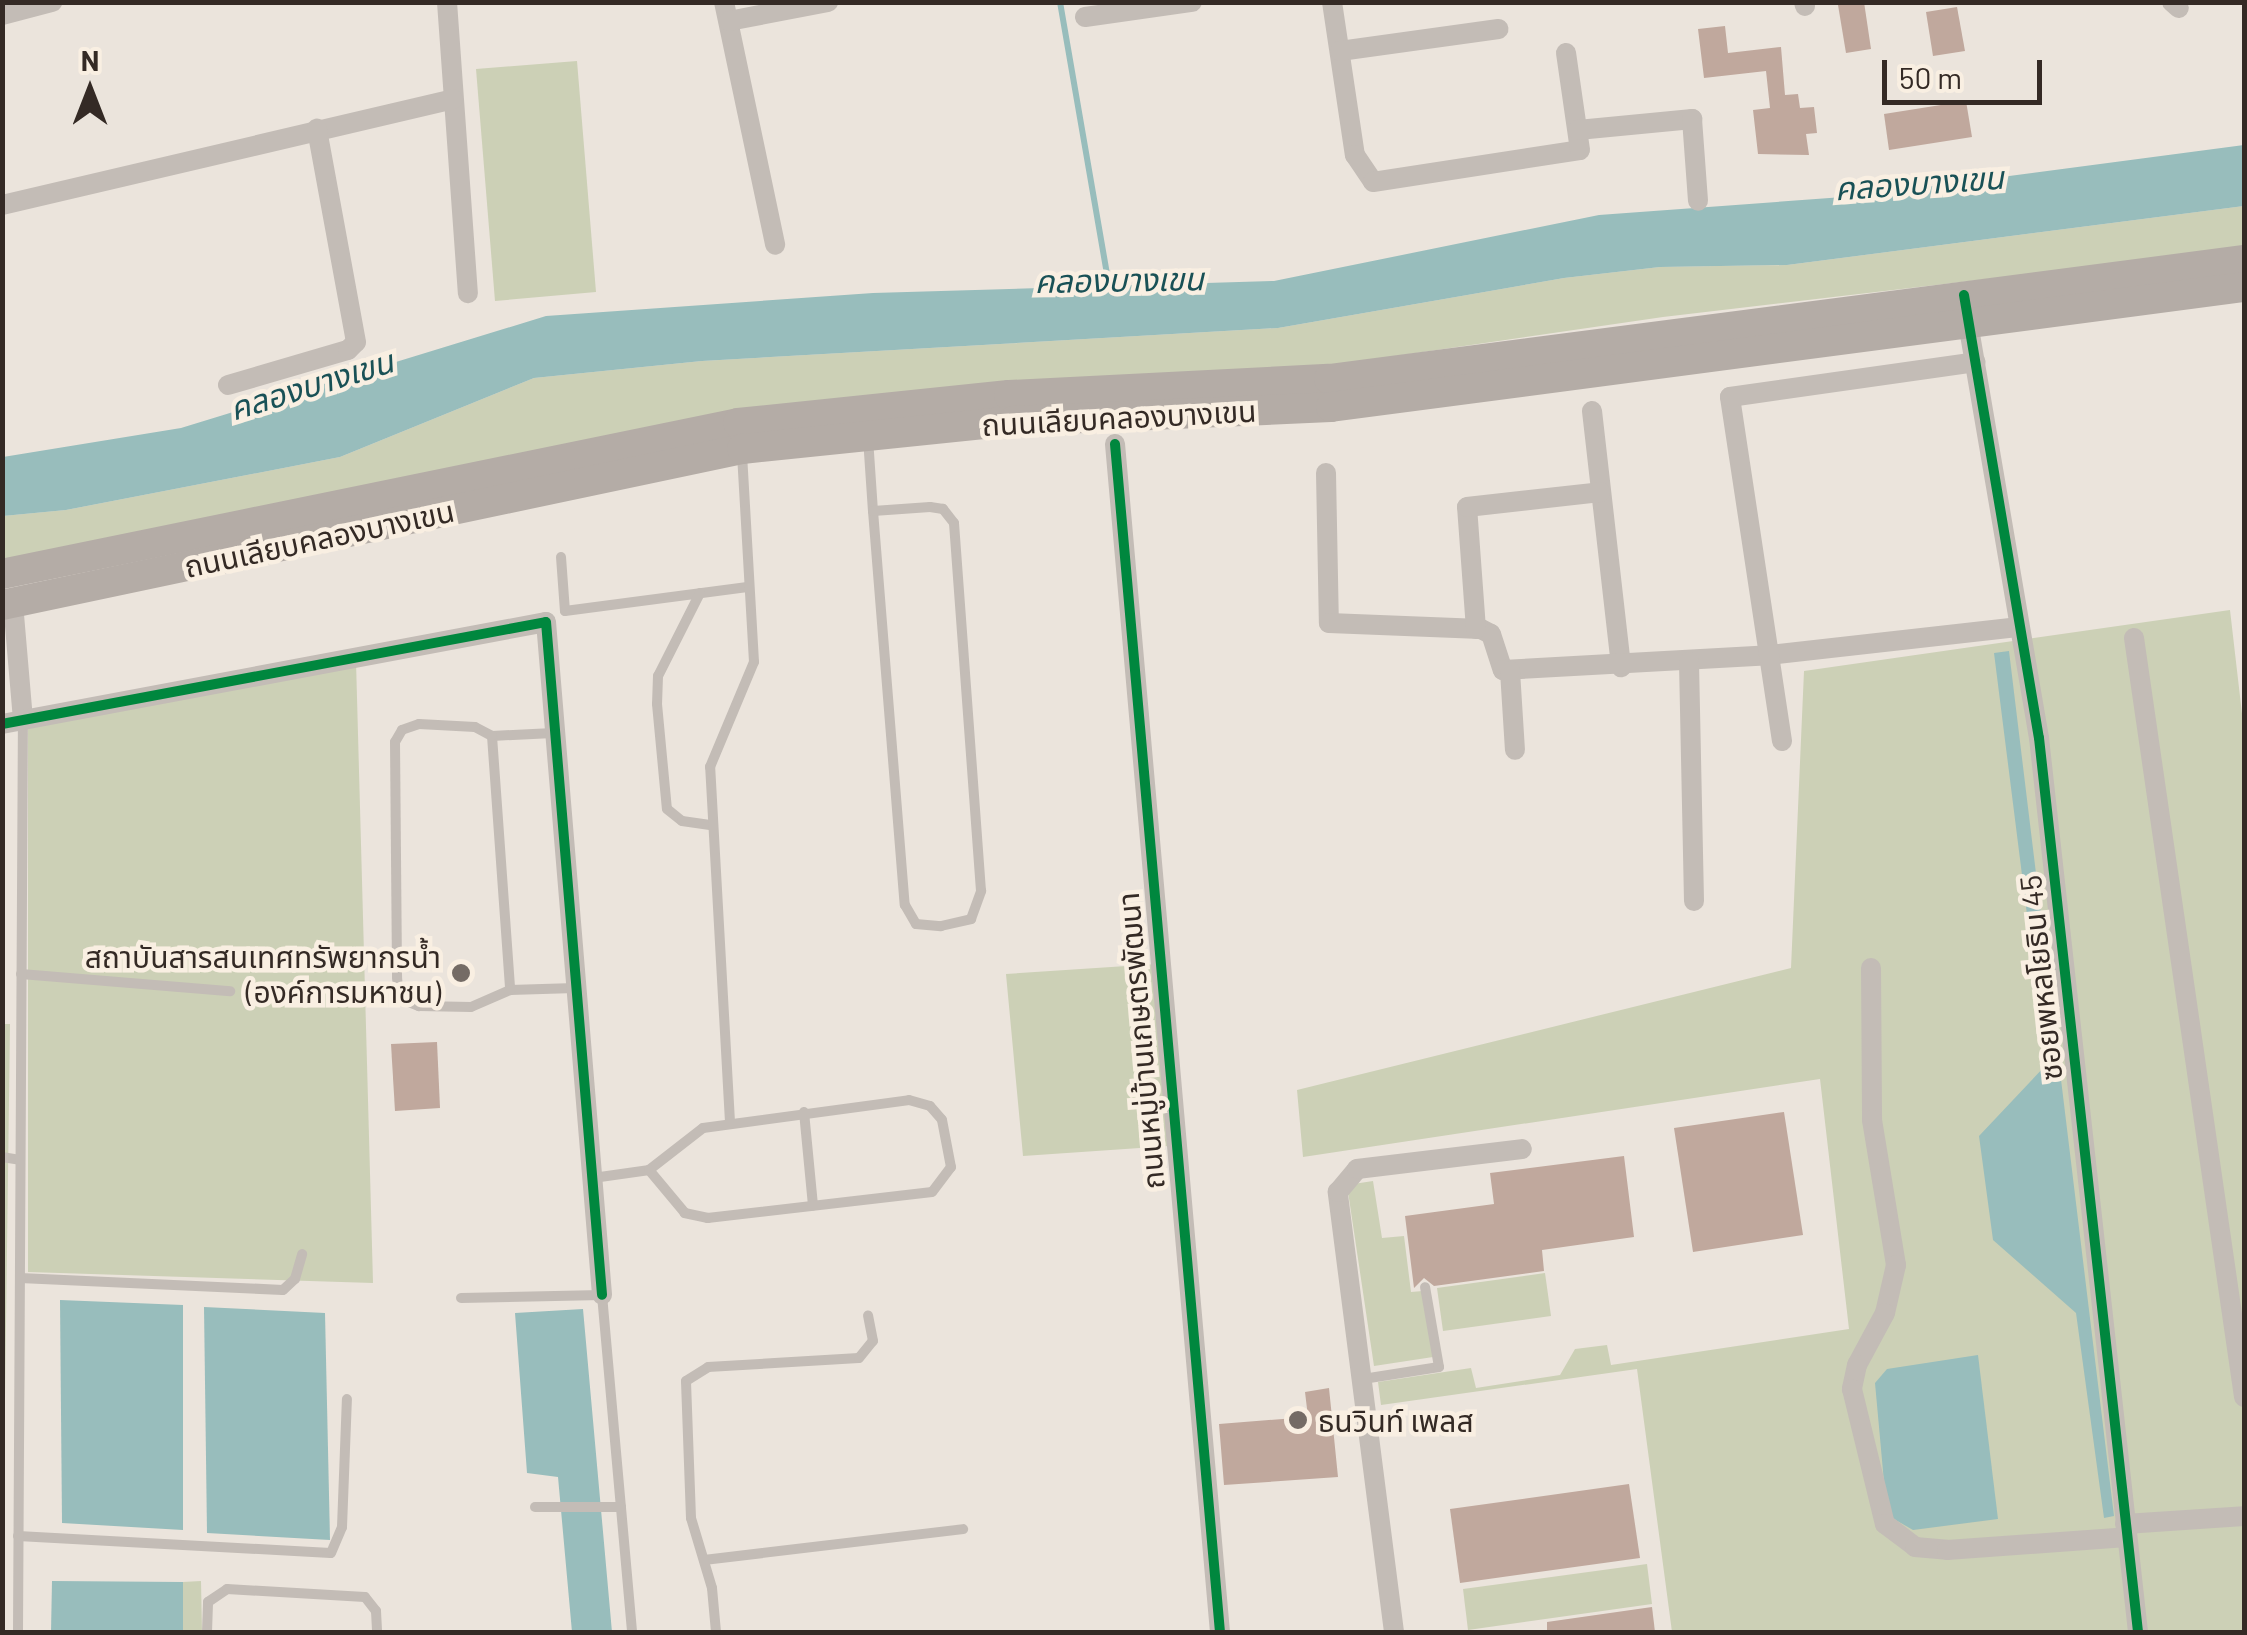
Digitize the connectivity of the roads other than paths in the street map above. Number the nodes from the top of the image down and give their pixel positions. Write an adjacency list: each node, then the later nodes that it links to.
1 (52, 2): 7 (street)
2 (447, 2): 12 (street)
3 (828, 2): 6 (street)
4 (1192, 2): 8 (street)
5 (1332, 2): 10 (street)
6 (726, 12): 17 (street)
7 (2, 15)
8 (1085, 17)
9 (1498, 29): 10 (street)
10 (1340, 51): 14 (street)
11 (1566, 53): 14 (street)
12 (454, 98): 13 (street); 20 (street)
13 (317, 129): 16 (street); 23 (street)
14 (1578, 130): 15 (street)
15 (1698, 201)
16 (2, 205)
17 (775, 245)
18 (2244, 260): 21 (main road, ถนนเลียบคลองบางเขน)
19 (2244, 287): 21 (main road, ถนนเลียบคลองบางเขน)
20 (468, 293)
21 (1966, 309): 22 (street, ซอยพหลโยธิน 45); 25 (main road, ถนนเลียบคลองบางเขน); 33 (main road, ถนนเลียบคลองบางเขน)
22 (1976, 362): 35 (street, ซอยพหลโยธิน 45); 38 (street)
23 (228, 385)
24 (1592, 412): 29 (street)
25 (868, 436): 27 (main road, ถนนเลียบคลองบางเขน); 30 (lane)
26 (1116, 444): 85 (street, ถนนหมู่บ้านเกษตรพัฒนา)
27 (742, 449): 32 (lane); 33 (main road, ถนนเลียบคลองบางเขน)
28 (1326, 473): 36 (street)
29 (1600, 492): 36 (street); 40 (street)
30 (873, 512): 30 (lane)
31 (561, 557): 34 (lane)
32 (747, 587): 34 (lane); 47 (lane)
33 (7, 589): 42 (street)
34 (700, 593): 47 (lane)
35 (2019, 628): 38 (street); 77 (street, ซอยพหลโยธิน 45)
36 (1476, 629): 41 (street)
37 (2134, 638): 69 (street)
38 (1769, 655): 39 (street); 45 (street)
39 (1689, 662): 40 (street); 48 (street)
40 (1621, 667): 41 (street)
41 (1510, 671): 46 (street)
42 (13, 722): 43 (street); 50 (lane)
43 (553, 733): 44 (lane); 51 (street)
44 (492, 736): 52 (lane); 52 (lane)
45 (1782, 741)
46 (1514, 750)
47 (712, 825): 55 (lane)
48 (1694, 901)
49 (1870, 968): 77 (street)
50 (21, 974): 53 (lane); 58 (lane)
51 (574, 988): 52 (lane); 60 (street)
52 (510, 990)
53 (230, 991)
54 (804, 1112): 55 (lane); 61 (lane); 61 (lane)
55 (730, 1122): 59 (lane)
56 (1522, 1148): 68 (street)
57 (2, 1156): 58 (lane)
58 (20, 1160): 63 (lane)
59 (649, 1170): 60 (lane); 61 (lane)
60 (592, 1178): 65 (street)
61 (812, 1206)
62 (302, 1254): 63 (lane)
63 (20, 1278): 72 (lane)
64 (1425, 1287): 68 (lane)
65 (602, 1295): 66 (lane); 74 (lane)
66 (461, 1298)
67 (868, 1314): 79 (lane)
68 (1362, 1379): 86 (street)
69 (2244, 1397)
70 (347, 1399): 78 (lane)
71 (2, 1446): 72 (lane)
72 (18, 1447): 78 (lane)
73 (535, 1506): 74 (lane)
74 (621, 1507): 83 (lane)
75 (2244, 1516): 77 (street)
76 (963, 1529): 79 (lane)
77 (2126, 1530): 87 (street, ซอยพหลโยธิน 45)
78 (18, 1536): 80 (lane)
79 (704, 1560): 84 (lane)
80 (18, 1632)
81 (207, 1632): 82 (lane)
82 (377, 1632)
83 (632, 1632)
84 (716, 1632)
85 (1220, 1632)
86 (1394, 1632)
87 (2138, 1632)

